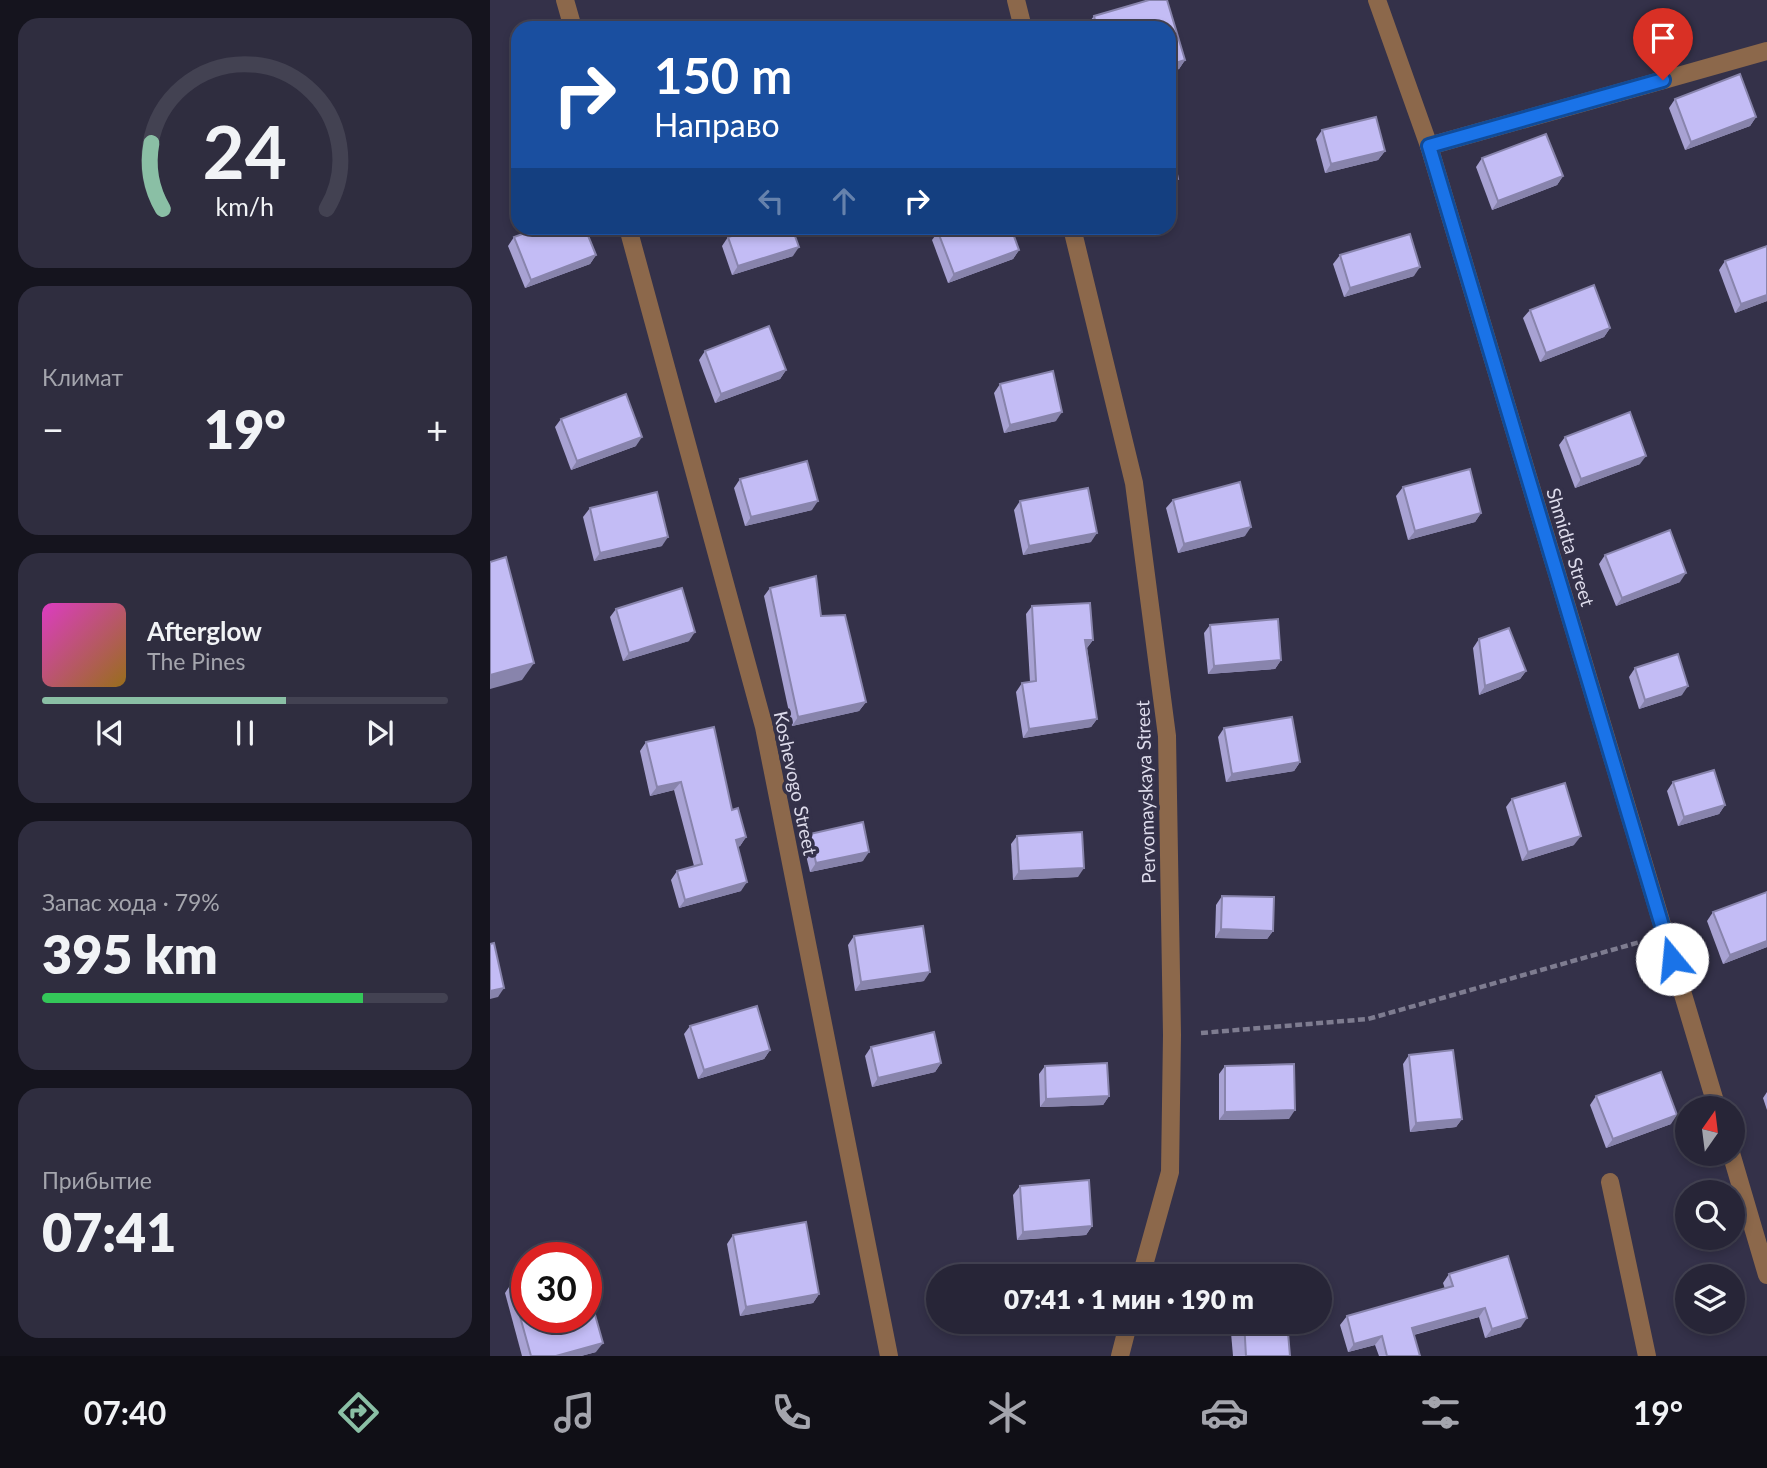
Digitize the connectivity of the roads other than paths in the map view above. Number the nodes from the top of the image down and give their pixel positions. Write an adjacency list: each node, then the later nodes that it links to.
1 (565, 0): 4 (street)
2 (1016, 0): 5 (street)
3 (1377, 0): 7 (street, Shmidta Street)
4 (571, 21)
5 (1021, 21)
6 (1767, 51): 7 (street)
7 (1429, 146): 10 (street, Shmidta Street)
8 (630, 235): 16 (street, Koshevogo Street)
9 (1074, 235): 13 (street, Pervomayskaya Street)
10 (1713, 1096)
11 (1735, 1166): 14 (street)
12 (1610, 1182): 18 (street)
13 (1145, 1264)
14 (1767, 1275)
15 (1126, 1334): 17 (street)
16 (889, 1356)
17 (1120, 1356)
18 (1647, 1356)

